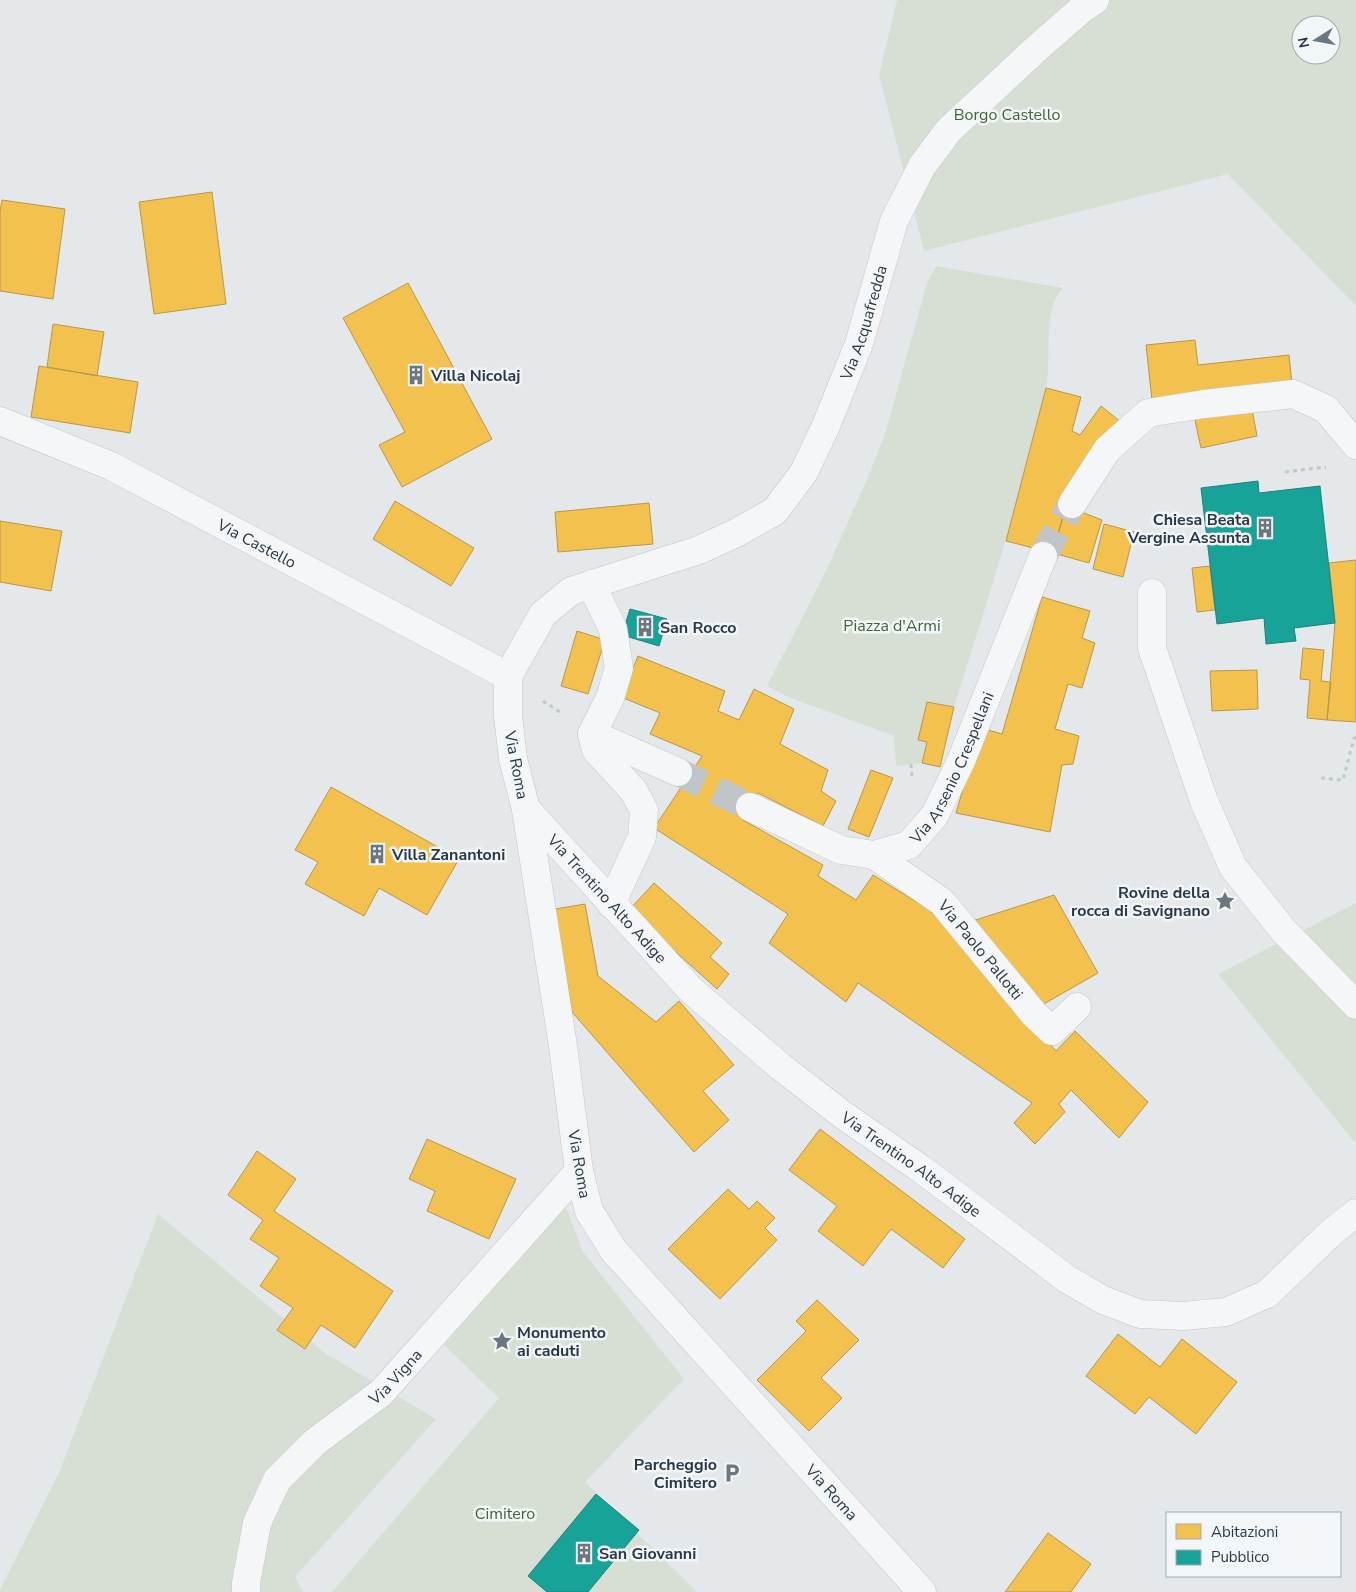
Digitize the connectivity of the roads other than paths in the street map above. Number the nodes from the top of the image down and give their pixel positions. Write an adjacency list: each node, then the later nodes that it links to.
1 (1095, 0): 6 (street, Via Acquafredda)
2 (0, 421): 8 (street, Via Castello)
3 (1356, 445): 4 (street)
4 (1072, 504)
5 (1043, 556): 13 (street, Via Arsenio Crespellani)
6 (591, 584): 8 (street, Via Acquafredda); 9 (street)
7 (1152, 594): 15 (street)
8 (508, 676): 12 (street, Via Roma)
9 (592, 734): 10 (street); 14 (street)
10 (678, 772)
11 (750, 807): 13 (street, Via Arsenio Crespellani)
12 (526, 809): 14 (street, Via Trentino Alto Adige); 17 (street, Via Roma)
13 (874, 855): 16 (street, Via Paolo Pallotti)
14 (611, 904): 18 (street, Via Trentino Alto Adige)
15 (1356, 1005)
16 (1077, 1007)
17 (579, 1171): 19 (street, Via Vigna); 20 (street, Via Roma)
18 (1356, 1213)
19 (246, 1592)
20 (922, 1592)

